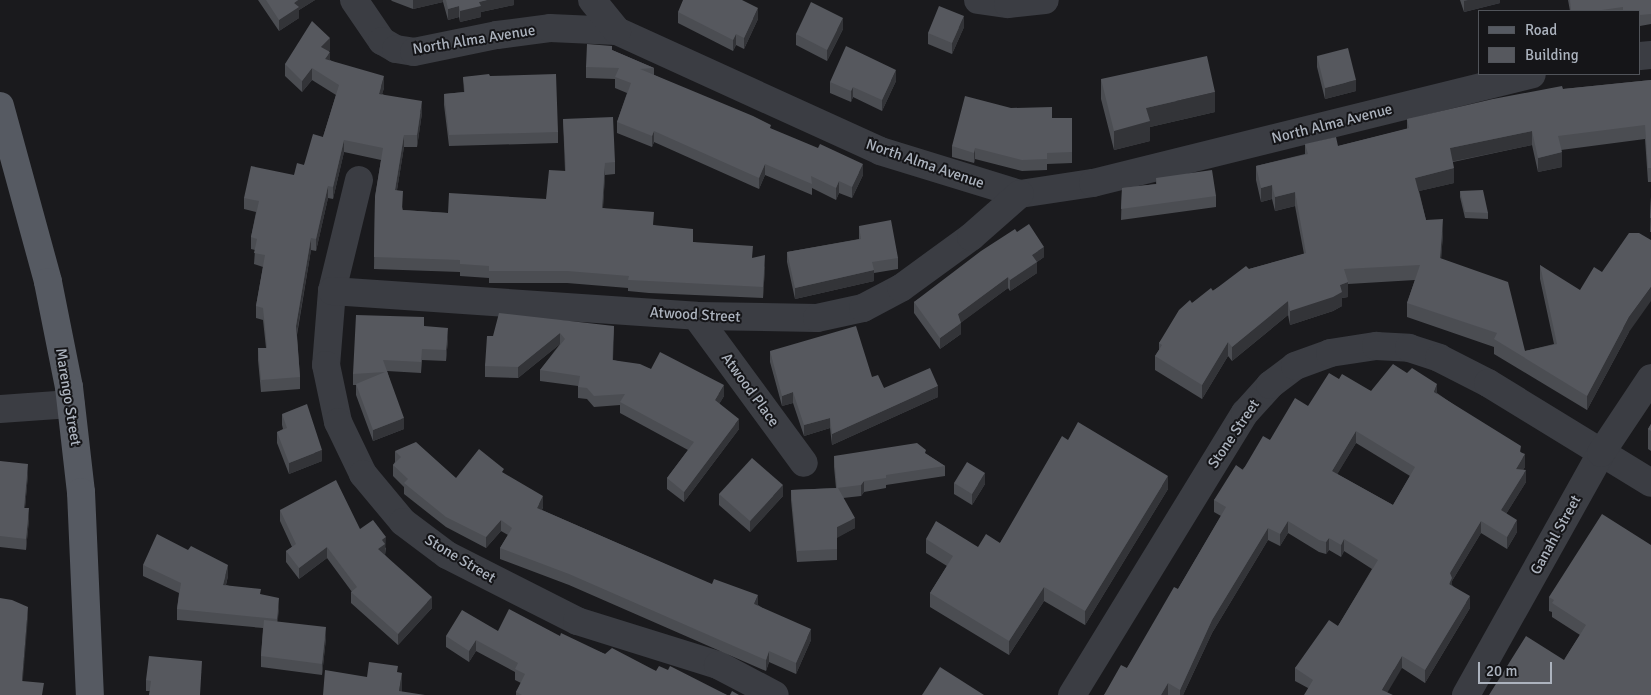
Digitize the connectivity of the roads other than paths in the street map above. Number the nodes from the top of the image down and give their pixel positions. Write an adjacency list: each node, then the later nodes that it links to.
1 (354, 0): 5 (street, North Alma Avenue)
2 (592, 0): 5 (street)
3 (978, 0): 4 (street)
4 (1045, 0)
5 (617, 31): 9 (street, North Alma Avenue)
6 (1528, 75): 9 (street, North Alma Avenue)
7 (0, 106): 13 (main road, Marengo Street)
8 (359, 180): 10 (street, Stone Street)
9 (1020, 194): 11 (street, Atwood Street)
10 (332, 290): 11 (street, Atwood Street); 19 (street, Stone Street)
11 (696, 316): 16 (street, Atwood Place)
12 (1651, 378): 15 (street, Ganahl Street)
13 (71, 404): 14 (street); 18 (main road, Marengo Street)
14 (0, 409)
15 (1601, 453): 17 (street, Stone Street); 20 (street, Stone Street); 21 (street, Ganahl Street)
16 (804, 463)
17 (1651, 484)
18 (90, 695)
19 (774, 695)
20 (1072, 695)
21 (1466, 695)

